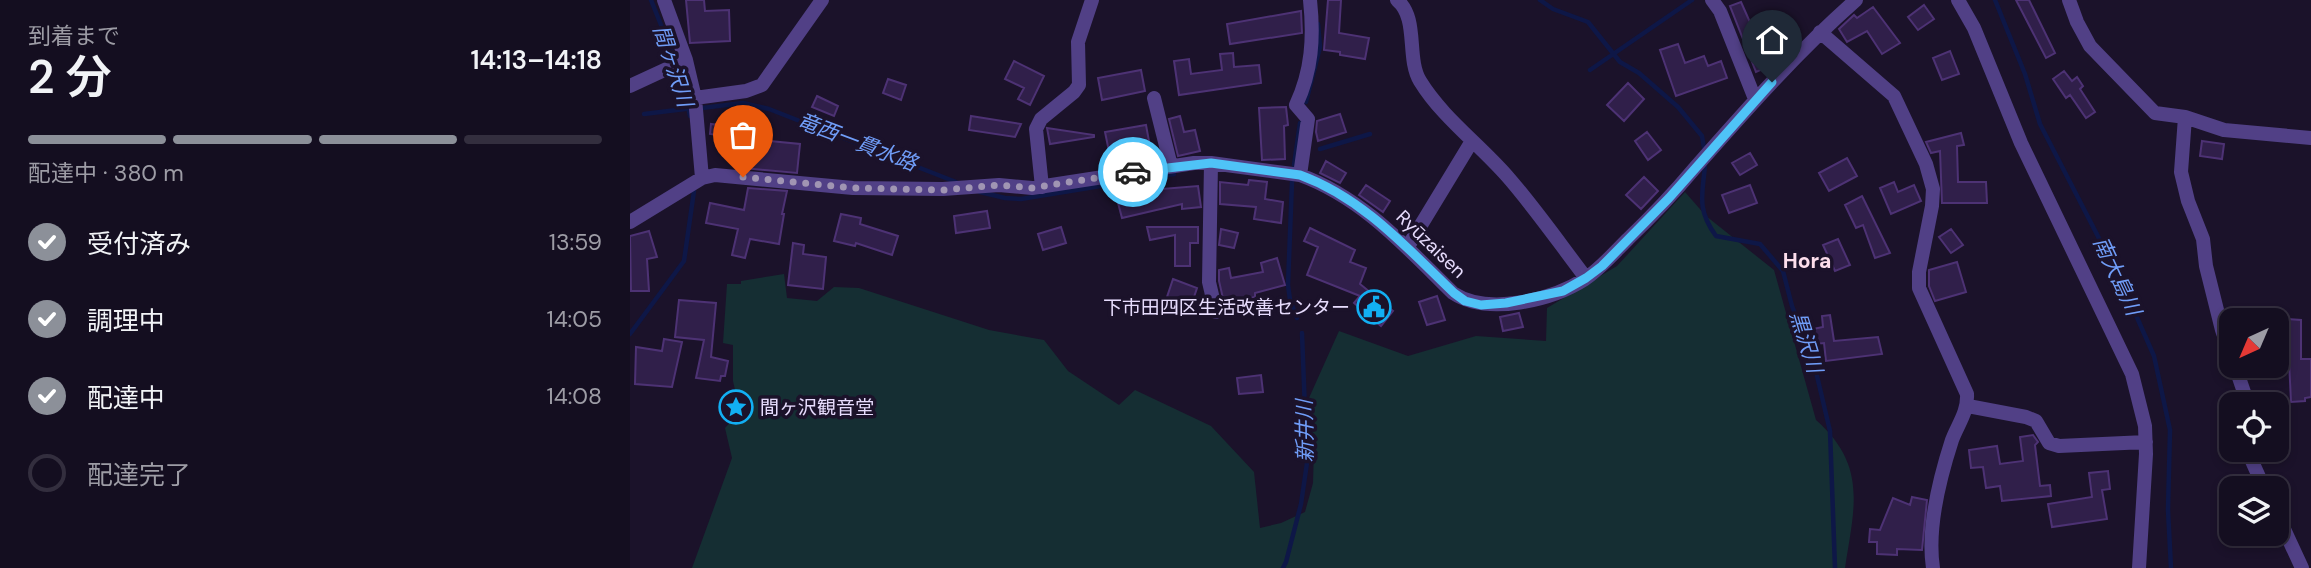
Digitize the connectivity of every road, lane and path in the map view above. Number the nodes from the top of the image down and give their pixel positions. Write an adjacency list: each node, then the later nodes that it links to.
1 (664, 0): 11 (street)
2 (822, 0): 13 (street)
3 (1093, 0): 23 (street)
4 (1310, 0): 21 (street)
5 (1397, 0): 18 (street)
6 (1712, 0): 15 (street)
7 (1856, 0): 10 (street, Ryūzaisen)
8 (1958, 0): 30 (street)
9 (2069, 0): 16 (street)
10 (1820, 32): 15 (street, Ryūzaisen); 29 (street)
11 (679, 63): 12 (street); 13 (street)
12 (630, 86)
13 (695, 97): 22 (street)
14 (1154, 98): 20 (street)
15 (1755, 99): 26 (street, Ryūzaisen)
16 (2185, 117): 17 (street); 28 (street)
17 (2311, 138)
18 (1472, 141): 25 (street); 26 (street)
19 (1211, 163): 20 (street, Ryūzaisen); 21 (street, Ryūzaisen); 27 (street)
20 (1171, 166): 23 (street, Ryūzaisen)
21 (1300, 175): 25 (street, Ryūzaisen)
22 (702, 178): 23 (street, Ryūzaisen); 24 (street, Ryūzaisen)
23 (1042, 187)
24 (630, 222)
25 (1407, 248): 26 (street, Ryūzaisen)
26 (1586, 278)
27 (1216, 312)
28 (2219, 318)
29 (1968, 406): 30 (street); 32 (street)
30 (2146, 442): 33 (street)
31 (2289, 540): 34 (street)
32 (1933, 568)
33 (2139, 568)
34 (2302, 568)

